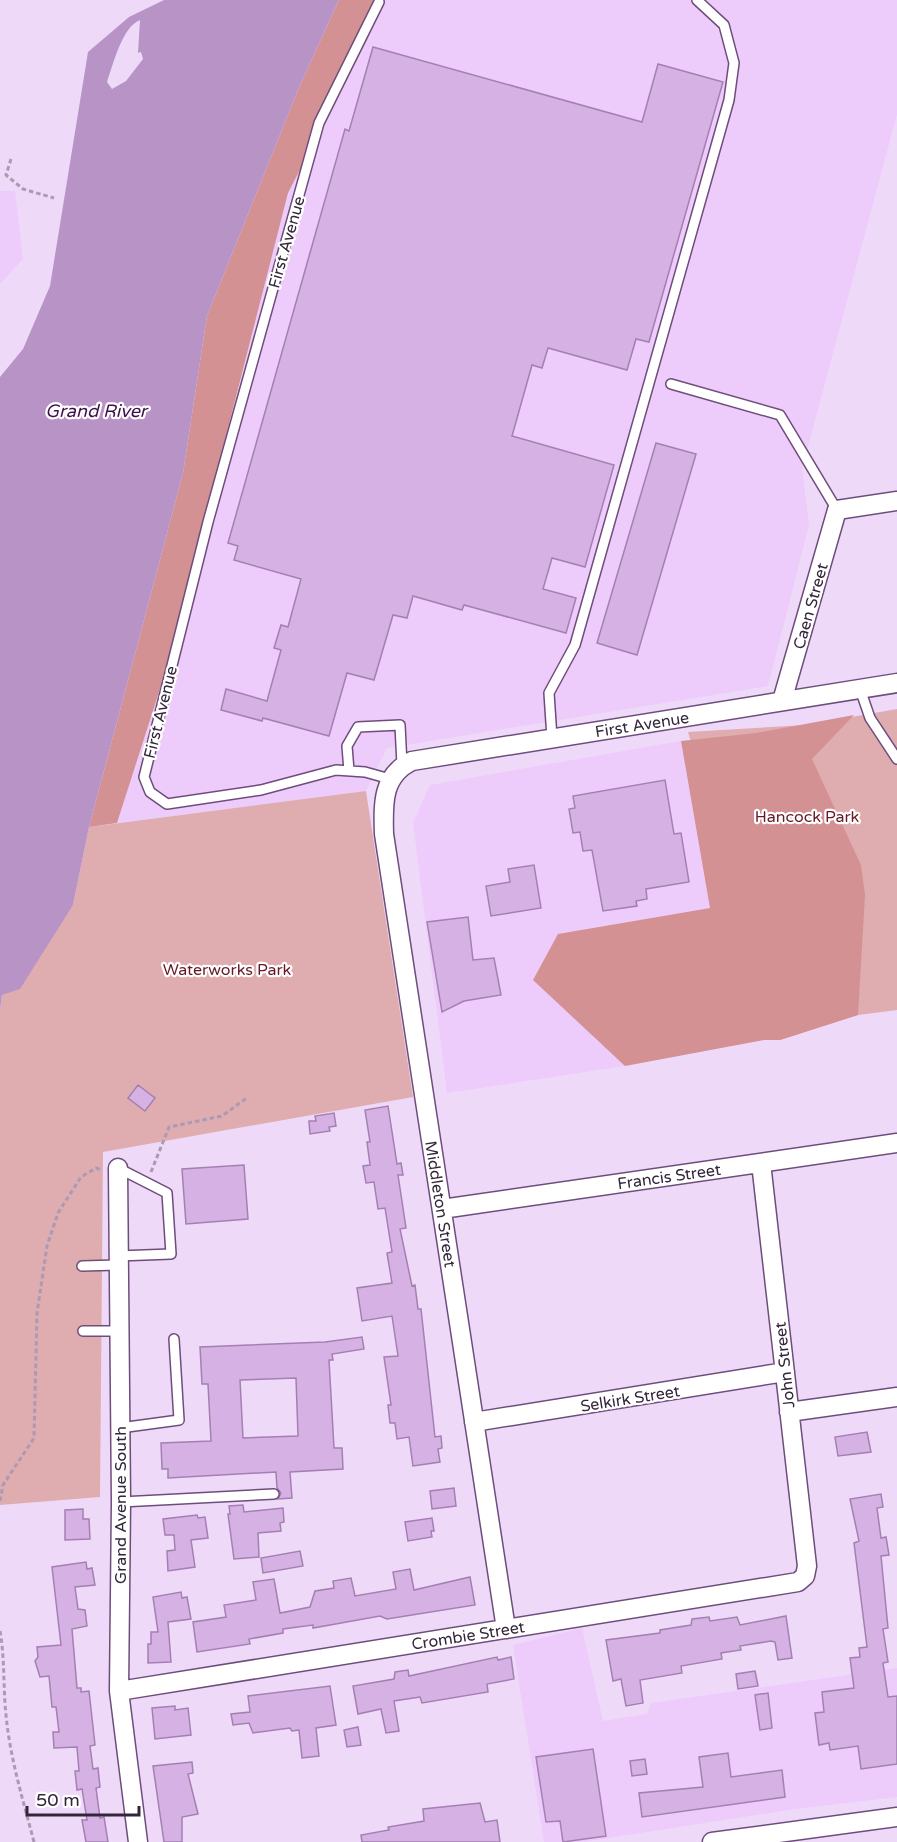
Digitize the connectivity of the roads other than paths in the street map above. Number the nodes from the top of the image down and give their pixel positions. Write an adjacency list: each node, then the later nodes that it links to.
1 (697, 0): 9 (lane)
2 (379, 2): 11 (lane, First Avenue)
3 (671, 384): 5 (lane)
4 (897, 501): 5 (street)
5 (837, 510): 8 (street, Caen Street)
6 (897, 683): 7 (street, First Avenue)
7 (860, 689): 8 (street, First Avenue); 10 (lane)
8 (782, 701): 9 (street, First Avenue)
9 (552, 738): 12 (street, First Avenue)
10 (897, 759)
11 (350, 771): 12 (lane, First Avenue); 12 (lane)
12 (396, 772): 16 (street, Middleton Street)
13 (897, 1143): 14 (street, Francis Street)
14 (761, 1163): 16 (street, Francis Street); 22 (street, John Street)
15 (118, 1171): 17 (street, Grand Avenue South); 17 (lane)
16 (442, 1209): 25 (street, Middleton Street)
17 (118, 1260): 18 (lane); 19 (street, Grand Avenue South)
18 (82, 1266)
19 (119, 1330): 20 (lane); 26 (street, Grand Avenue South)
20 (83, 1331)
21 (174, 1339): 26 (lane)
22 (785, 1372): 24 (street, John Street); 25 (street, Selkirk Street)
23 (897, 1397): 24 (street)
24 (789, 1412): 29 (street, John Street)
25 (474, 1422): 30 (street, Middleton Street)
26 (120, 1428): 28 (street, Grand Avenue South)
27 (274, 1494): 28 (lane)
28 (121, 1503): 31 (street, Grand Avenue South)
29 (807, 1566): 30 (street, Crombie Street)
30 (506, 1629): 31 (street, Crombie Street)
31 (119, 1691): 34 (street, Grand Avenue South)
32 (897, 1817): 33 (street)
33 (771, 1838): 35 (street)
34 (138, 1842)
35 (712, 1842)

